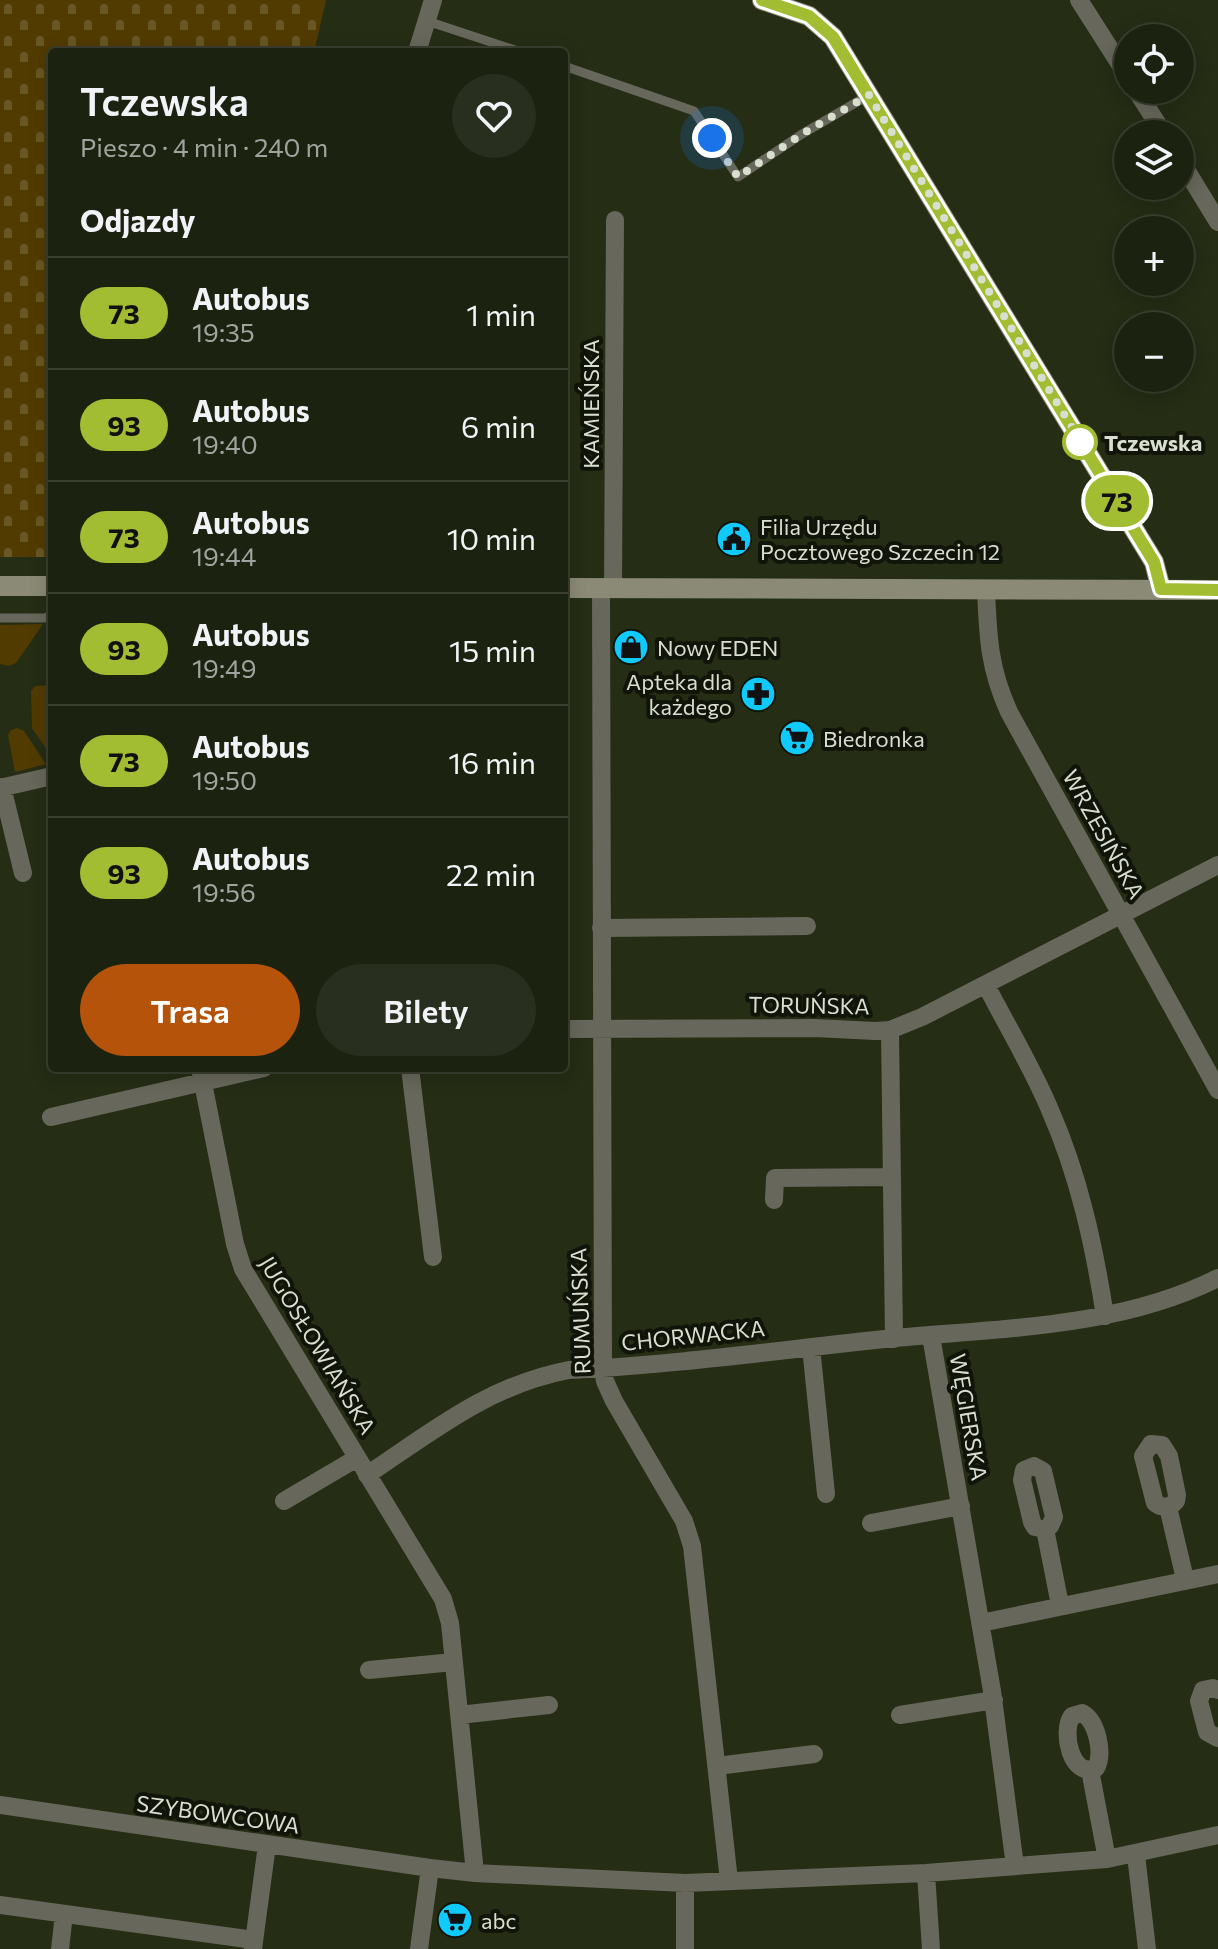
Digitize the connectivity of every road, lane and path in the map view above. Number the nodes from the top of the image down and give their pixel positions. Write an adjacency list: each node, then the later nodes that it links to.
1 (433, 0): 4 (street)
2 (762, 0): 9 (street)
3 (1079, 0): 7 (street)
4 (427, 21): 5 (street); 6 (lane)
5 (418, 48)
6 (509, 48)
7 (1114, 55)
8 (568, 67): 9 (lane)
9 (869, 95): 17 (street)
10 (1194, 183): 12 (street)
11 (615, 220): 16 (street, KAMIEŃSKA)
12 (1218, 222)
13 (0, 586): 14 (street)
14 (48, 586)
15 (568, 588): 16 (street)
16 (607, 588): 18 (street); 28 (street, RUMUŃSKA)
17 (1161, 589): 18 (street); 19 (street)
18 (986, 590): 26 (street, WRZESIŃSKA)
19 (1218, 590)
20 (48, 617): 21 (lane)
21 (0, 618)
22 (48, 777): 23 (street)
23 (1, 787): 25 (street)
24 (1218, 865): 26 (street, TORUŃSKA)
25 (23, 873)
26 (1122, 916): 29 (street, TORUŃSKA); 36 (street, WRZESIŃSKA)
27 (807, 926): 28 (street)
28 (601, 928): 30 (street, RUMUŃSKA)
29 (986, 985): 32 (street, TORUŃSKA); 42 (street)
30 (601, 1028): 31 (street, TORUŃSKA); 32 (street, TORUŃSKA); 46 (street, RUMUŃSKA)
31 (568, 1029)
32 (890, 1030): 38 (street)
33 (228, 1072): 35 (street)
34 (410, 1072): 40 (street)
35 (201, 1075): 37 (street); 47 (street, JUGOSŁOWIAŃSKA)
36 (1218, 1090)
37 (51, 1117)
38 (892, 1177): 39 (street); 44 (street)
39 (774, 1200)
40 (433, 1257)
41 (1218, 1278): 42 (street, CHORWACKA)
42 (1105, 1316): 43 (street, CHORWACKA)
43 (931, 1336): 44 (street, CHORWACKA); 51 (street, WĘGIERSKA)
44 (894, 1339): 45 (street, CHORWACKA)
45 (811, 1347): 46 (street, CHORWACKA); 49 (street)
46 (603, 1368): 48 (street, CHORWACKA); 68 (street, RUMUŃSKA)
47 (357, 1458): 48 (street, JUGOSŁOWIAŃSKA); 50 (street, JUGOSŁOWIAŃSKA)
48 (367, 1475): 59 (street, JUGOSŁOWIAŃSKA)
49 (826, 1494)
50 (284, 1501)
51 (961, 1506): 53 (street, WĘGIERSKA); 58 (street, WĘGIERSKA)
52 (1168, 1507): 56 (street)
53 (871, 1523)
54 (1045, 1529): 57 (street)
55 (1218, 1574): 56 (street)
56 (1185, 1579): 57 (street)
57 (1060, 1605): 58 (street)
58 (981, 1623): 62 (street, WĘGIERSKA)
59 (454, 1662): 60 (street); 64 (street, JUGOSŁOWIAŃSKA)
60 (369, 1670)
61 (1218, 1690): 66 (street)
62 (994, 1700): 65 (street); 75 (street, WĘGIERSKA)
63 (549, 1705): 64 (street)
64 (459, 1715): 77 (street, JUGOSŁOWIAŃSKA)
65 (900, 1715)
66 (1218, 1738)
67 (814, 1754): 68 (street)
68 (717, 1766): 79 (street, RUMUŃSKA)
69 (1090, 1770): 74 (street)
70 (0, 1805): 72 (street, SZYBOWCOWA)
71 (1218, 1835): 73 (street, SZYBOWCOWA)
72 (267, 1845): 76 (street, SZYBOWCOWA); 84 (street)
73 (1136, 1855): 74 (street, SZYBOWCOWA); 90 (street)
74 (1107, 1859): 75 (street, SZYBOWCOWA)
75 (1015, 1866): 78 (street, SZYBOWCOWA)
76 (430, 1868): 77 (street, SZYBOWCOWA); 87 (street)
77 (475, 1873): 80 (street, SZYBOWCOWA)
78 (926, 1873): 79 (street, SZYBOWCOWA); 89 (street)
79 (729, 1881): 80 (street, SZYBOWCOWA)
80 (685, 1883): 88 (street)
81 (0, 1905): 82 (street)
82 (64, 1914): 83 (street); 85 (street)
83 (174, 1929): 84 (street); 86 (street)
84 (253, 1944)
85 (60, 1949)
86 (172, 1949)
87 (419, 1949)
88 (685, 1949)
89 (931, 1949)
90 (1147, 1949)

